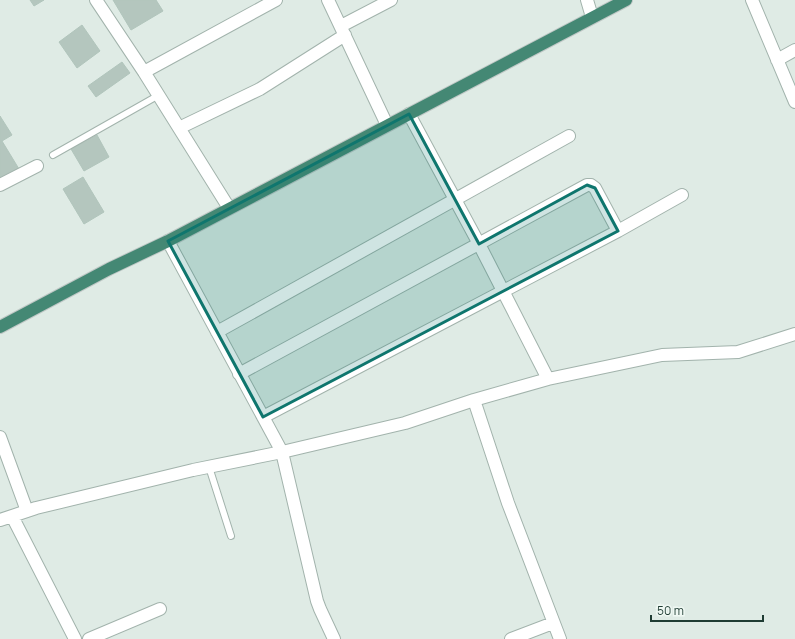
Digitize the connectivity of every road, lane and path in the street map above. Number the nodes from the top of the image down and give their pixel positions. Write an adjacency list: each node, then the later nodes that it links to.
1 (96, 0): 12 (street)
2 (276, 0): 12 (street)
3 (328, 0): 9 (street)
4 (391, 0): 9 (street)
5 (587, 0): 8 (street)
6 (626, 0): 8 (highway)
7 (752, 0): 11 (street)
8 (592, 17): 15 (highway)
9 (343, 30): 16 (street); 17 (street)
10 (795, 50): 11 (street)
11 (777, 60): 14 (street)
12 (144, 72): 13 (street)
13 (159, 95): 17 (street); 19 (lane)
14 (795, 102)
15 (409, 114): 16 (highway); 23 (street)
16 (387, 125): 24 (highway)
17 (179, 128): 24 (street)
18 (569, 136): 23 (street)
19 (53, 155)
20 (37, 166): 21 (street)
21 (0, 185)
22 (682, 195): 25 (street)
23 (456, 199): 27 (street); 30 (street)
24 (229, 208): 26 (highway)
25 (618, 231): 27 (street); 28 (street)
26 (168, 240): 29 (highway); 30 (street)
27 (479, 244): 28 (street); 32 (street)
28 (503, 291): 33 (street); 35 (street)
29 (0, 327)
30 (217, 332): 32 (street)
31 (795, 334): 33 (street)
32 (240, 374): 35 (street)
33 (548, 379): 34 (street)
34 (474, 400): 37 (street); 44 (street)
35 (263, 417): 37 (street)
36 (0, 437): 39 (street)
37 (282, 452): 38 (street); 47 (street)
38 (209, 467): 39 (street); 42 (lane)
39 (27, 511): 40 (street)
40 (12, 516): 41 (street); 45 (street)
41 (0, 520)
42 (231, 536)
43 (160, 608): 46 (street)
44 (554, 622): 48 (street); 49 (street)
45 (75, 639)
46 (89, 639)
47 (334, 639)
48 (511, 639)
49 (560, 639)

